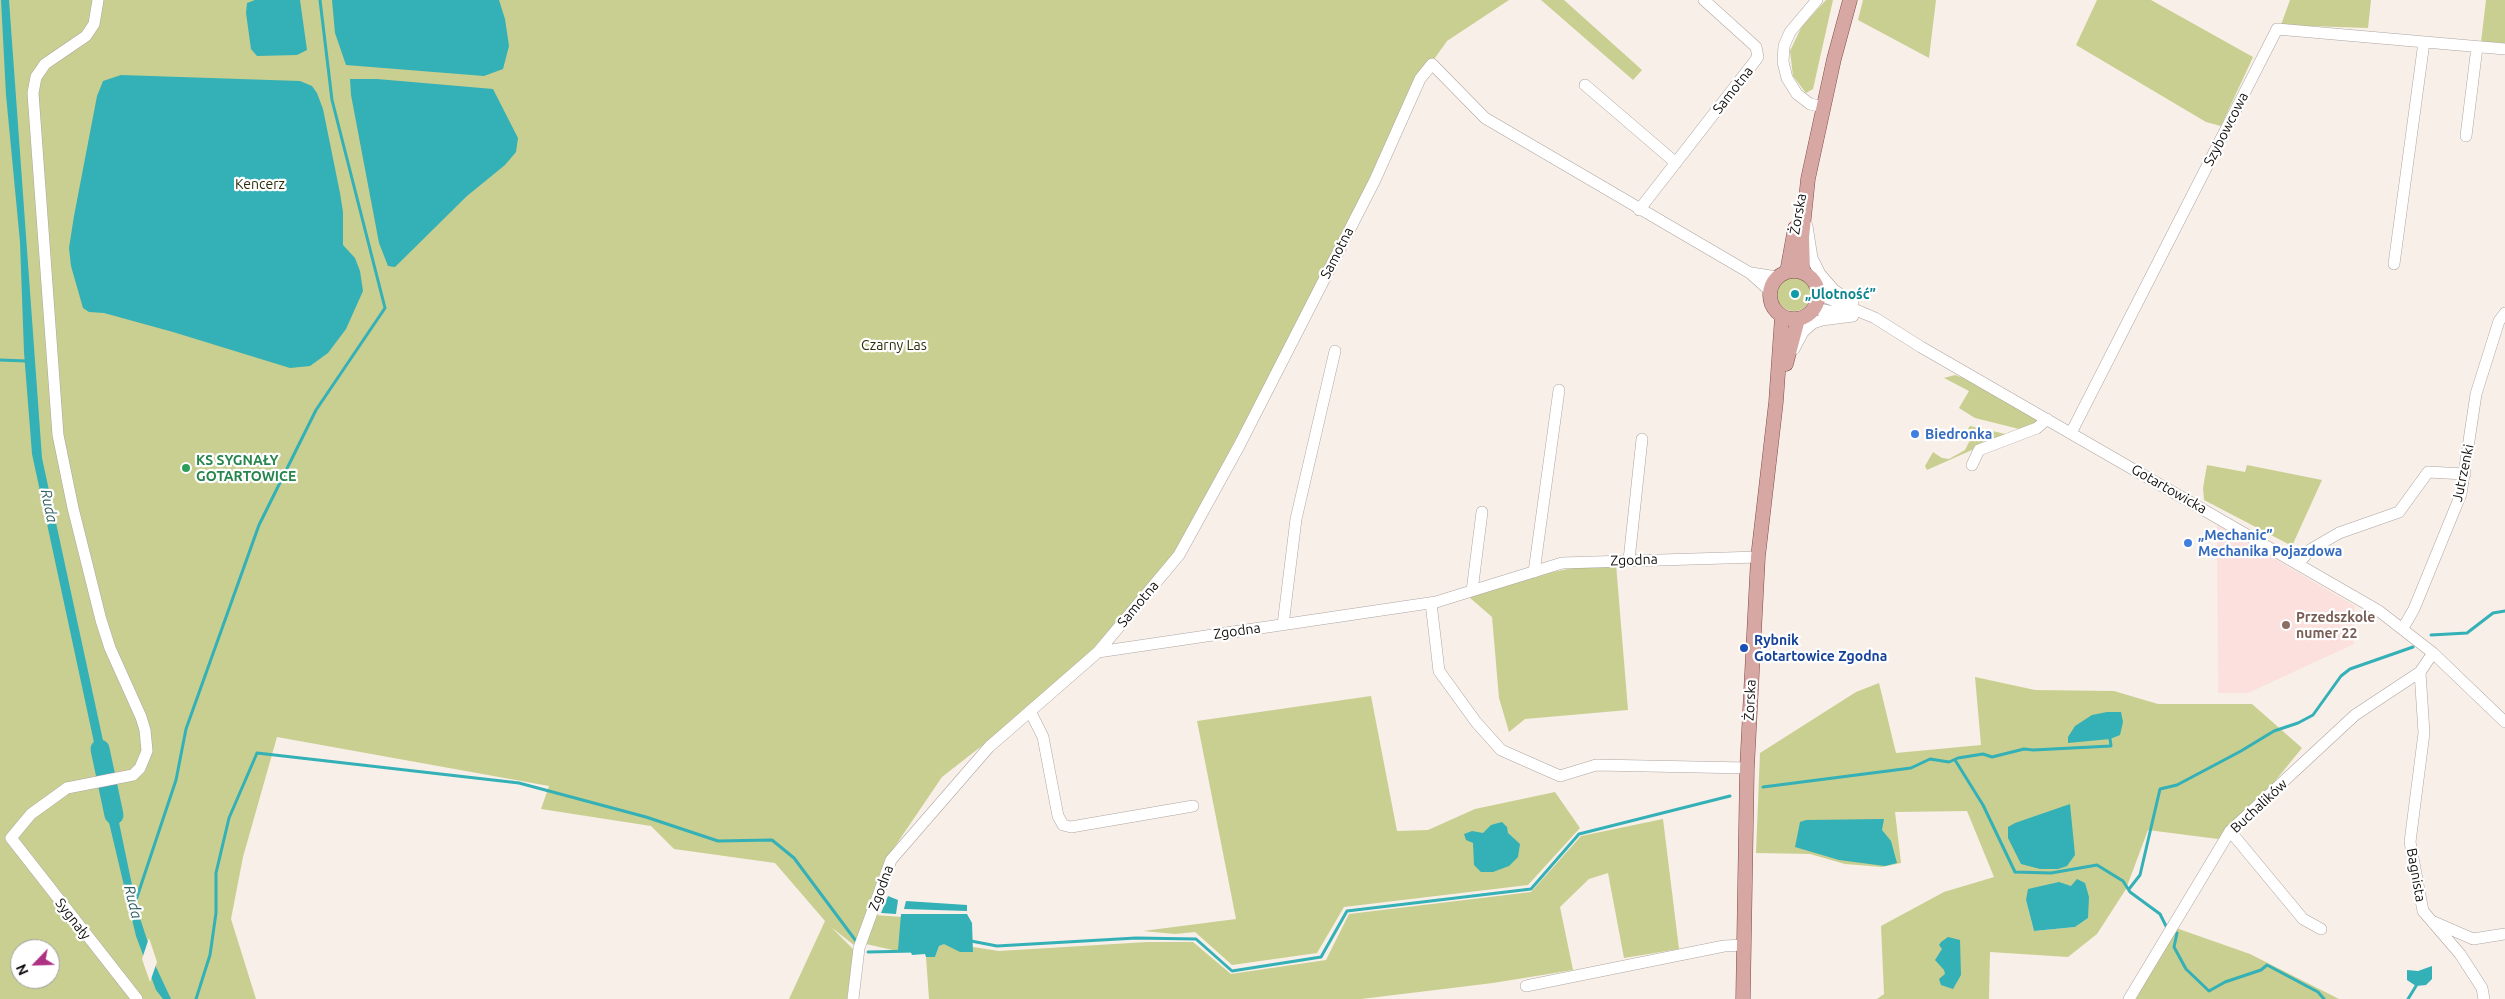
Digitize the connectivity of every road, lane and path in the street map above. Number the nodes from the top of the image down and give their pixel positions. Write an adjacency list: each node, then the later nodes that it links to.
1 (98, 0): 57 (street, Sygnały)
2 (1704, 0): 12 (street, Samotna)
3 (1817, 0): 9 (street)
4 (1850, 0): 9 (main road, Żorska)
5 (2424, 42): 6 (street, Szybowcowa); 15 (street); 31 (street, Szybowcowa)
6 (2477, 47): 7 (street, Szybowcowa); 10 (street)
7 (2505, 49)
8 (1585, 85): 12 (street)
9 (1824, 107): 11 (main road, Żorska)
10 (2466, 136)
11 (1812, 158): 14 (main road, Żorska); 18 (main road, Żorska)
12 (1676, 163): 13 (street, Samotna)
13 (1639, 210): 16 (street, Samotna); 44 (street, Samotna)
14 (1804, 212): 17 (main road, Żorska); 23 (street)
15 (2394, 264)
16 (1750, 273): 18 (street, Samotna); 19 (street, Samotna)
17 (1803, 273): 18 (main road); 20 (main road)
18 (1782, 274): 19 (main road)
19 (1770, 291): 24 (main road)
20 (1818, 294): 21 (main road); 23 (street, Gotartowicka)
21 (1814, 308): 23 (street, Gotartowicka); 25 (main road)
22 (2505, 313): 34 (street, Jutrzenki)
23 (1858, 314): 27 (street); 30 (street, Gotartowicka)
24 (1782, 316): 25 (main road); 29 (main road, Żorska)
25 (1798, 318): 27 (main road, Żorska)
26 (1335, 351): 42 (street)
27 (1786, 367): 29 (main road, Żorska)
28 (1559, 390): 39 (street)
29 (1776, 402): 36 (main road, Żorska)
30 (2047, 419): 31 (street, Gotartowicka); 33 (street)
31 (2071, 433): 38 (street, Gotartowicka)
32 (1642, 439): 37 (street)
33 (1972, 465)
34 (2465, 474): 38 (street); 43 (street, Jutrzenki)
35 (1482, 512): 40 (street)
36 (1758, 557): 37 (street, Zgodna); 49 (main road, Żorska)
37 (1629, 560): 39 (street, Zgodna)
38 (2298, 564): 43 (street, Gotartowicka)
39 (1534, 572): 40 (street, Zgodna)
40 (1472, 591): 41 (street, Zgodna)
41 (1431, 603): 42 (street, Zgodna); 49 (street)
42 (1283, 625): 44 (street, Zgodna)
43 (2403, 628): 45 (street, Gotartowicka)
44 (1098, 652): 47 (street, Zgodna)
45 (2434, 653): 46 (street, Buchalików); 48 (street, Gotartowicka)
46 (2420, 672): 51 (street, Buchalików); 52 (street, Bagnista)
47 (1030, 711): 50 (street); 58 (street, Zgodna)
48 (2505, 722)
49 (1746, 768): 55 (main road, Żorska)
50 (1193, 806)
51 (2230, 831): 53 (street); 60 (street, Buchalików)
52 (2430, 920): 54 (street); 61 (street, Bagnista)
53 (2321, 929)
54 (2505, 934)
55 (1744, 945): 56 (street); 59 (main road, Żorska)
56 (1526, 986)
57 (136, 999)
58 (853, 999)
59 (1743, 999)
60 (2129, 999)
61 (2484, 999)

